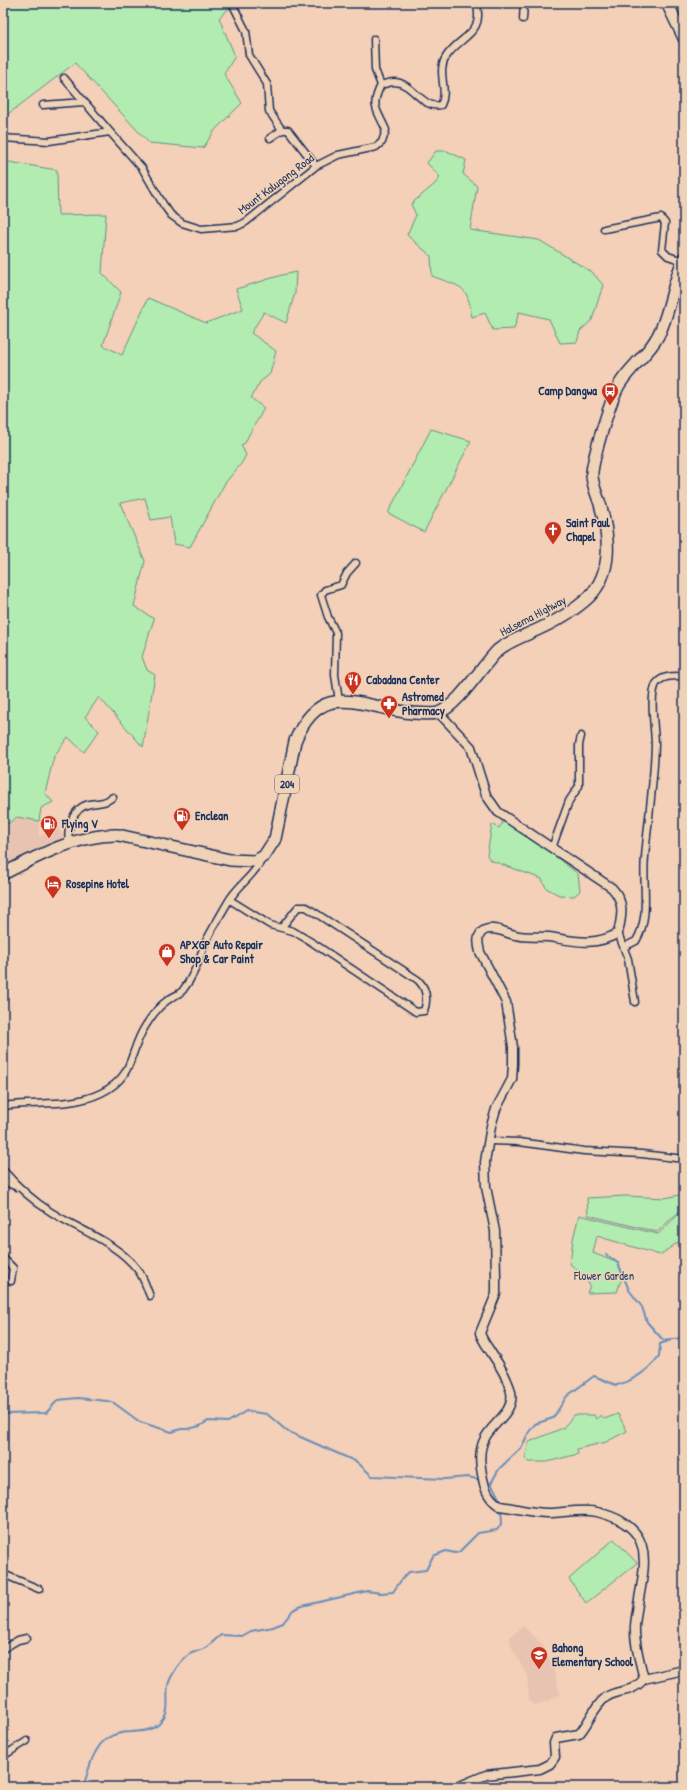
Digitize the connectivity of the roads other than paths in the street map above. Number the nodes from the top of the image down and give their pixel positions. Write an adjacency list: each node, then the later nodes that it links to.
1 (232, 3): 12 (street)
2 (476, 3): 9 (street)
3 (524, 3): 5 (street)
4 (667, 3): 6 (highway)
5 (523, 19)
6 (684, 38)
7 (374, 39): 9 (street)
8 (64, 78): 10 (street, Mount Kalugong Road)
9 (381, 85): 16 (street, Mount Kalugong Road)
10 (84, 102): 11 (street); 13 (street, Mount Kalugong Road)
11 (43, 106)
12 (282, 130): 15 (street); 16 (street)
13 (110, 132): 14 (street); 16 (street, Mount Kalugong Road)
14 (3, 138)
15 (270, 138)
16 (316, 166)
17 (604, 229): 18 (street)
18 (683, 259): 22 (highway, Halsema Highway)
19 (356, 563): 21 (street)
20 (684, 676): 32 (street)
21 (339, 701): 22 (highway, 204); 27 (highway, 204)
22 (439, 713): 26 (street)
23 (581, 736): 26 (street)
24 (113, 797): 25 (street)
25 (70, 844): 27 (highway); 28 (highway)
26 (552, 848): 31 (street)
27 (264, 856): 29 (street)
28 (3, 874)
29 (230, 900): 30 (street); 34 (street)
30 (282, 927): 30 (street)
31 (618, 933): 32 (street); 35 (street)
32 (624, 947): 33 (street)
33 (635, 1002)
34 (3, 1106)
35 (489, 1141): 36 (street); 48 (street)
36 (684, 1159)
37 (3, 1170): 38 (street); 39 (street)
38 (5, 1182): 39 (street)
39 (21, 1188): 42 (street)
40 (3, 1258): 41 (street)
41 (11, 1282)
42 (150, 1296)
43 (3, 1574): 44 (street)
44 (39, 1589)
45 (27, 1638): 46 (street)
46 (3, 1649)
47 (684, 1670): 48 (street)
48 (644, 1680): 51 (street)
49 (27, 1741): 50 (street)
50 (3, 1756)
51 (457, 1787)

